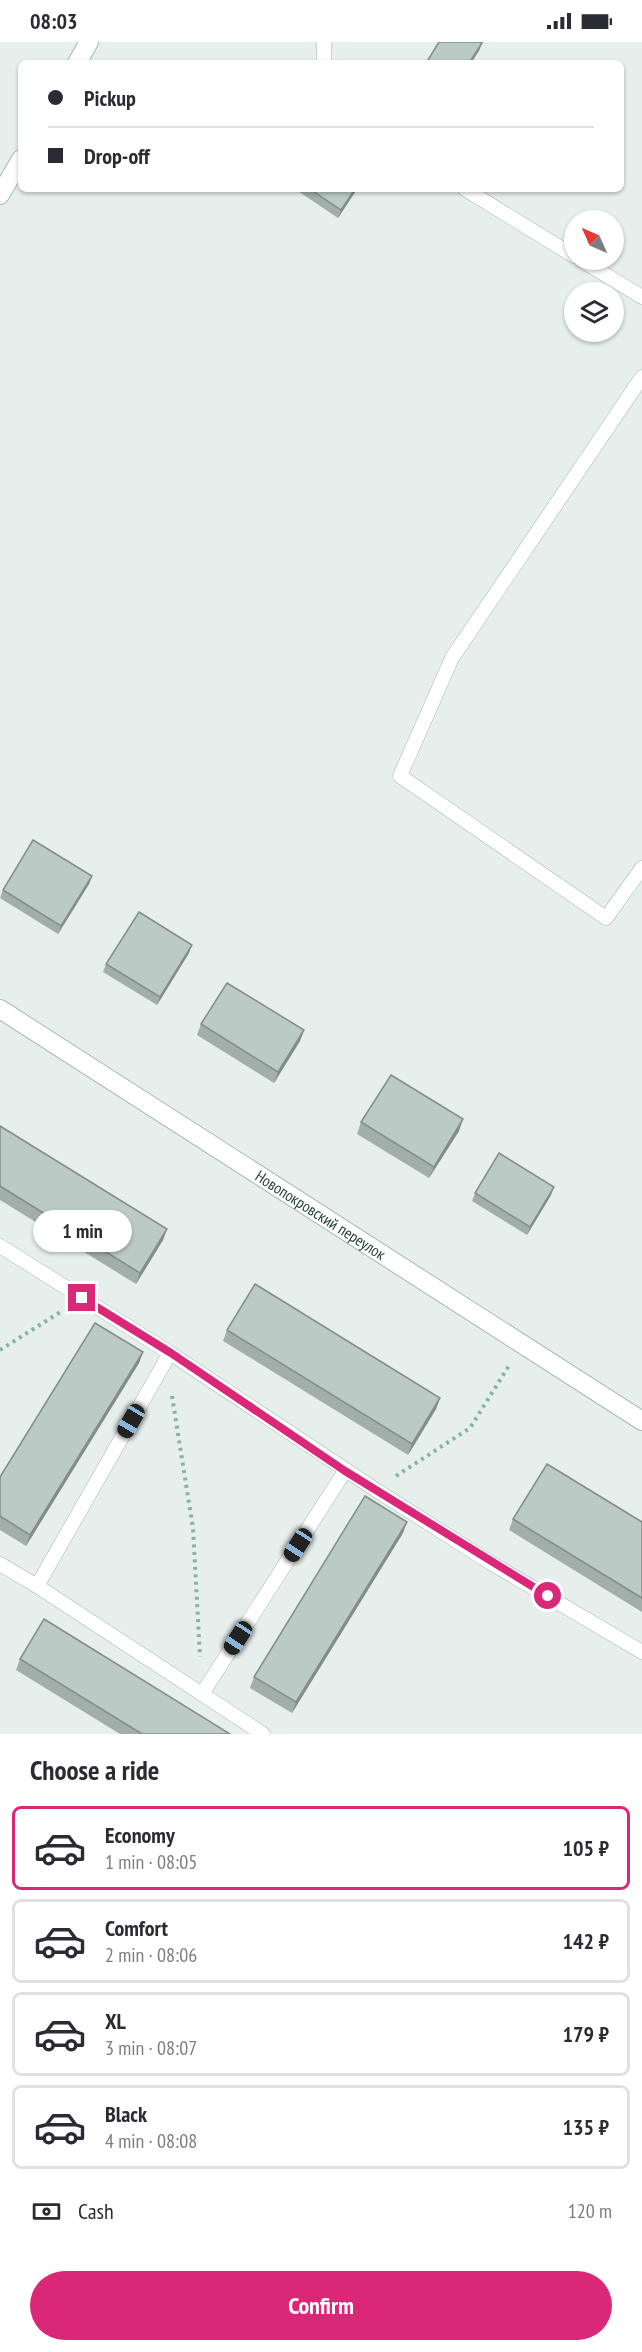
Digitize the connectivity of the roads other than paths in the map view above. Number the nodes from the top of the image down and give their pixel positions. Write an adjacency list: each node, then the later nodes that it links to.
1 (89, 42): 3 (street)
2 (324, 42): 4 (lane)
3 (79, 60)
4 (324, 60)
5 (18, 164): 7 (street)
6 (470, 192): 8 (lane)
7 (0, 195)
8 (564, 249)
9 (597, 270): 10 (lane)
10 (642, 297)
11 (642, 377): 12 (lane)
12 (642, 868)
13 (0, 1009): 16 (street, Новопокровский переулок)
14 (0, 1246): 15 (lane)
15 (169, 1356): 17 (lane); 19 (lane)
16 (641, 1418)
17 (345, 1471): 20 (lane); 21 (lane)
18 (0, 1564): 19 (lane)
19 (37, 1586): 21 (lane)
20 (642, 1652)
21 (202, 1694): 22 (lane)
22 (263, 1734)

